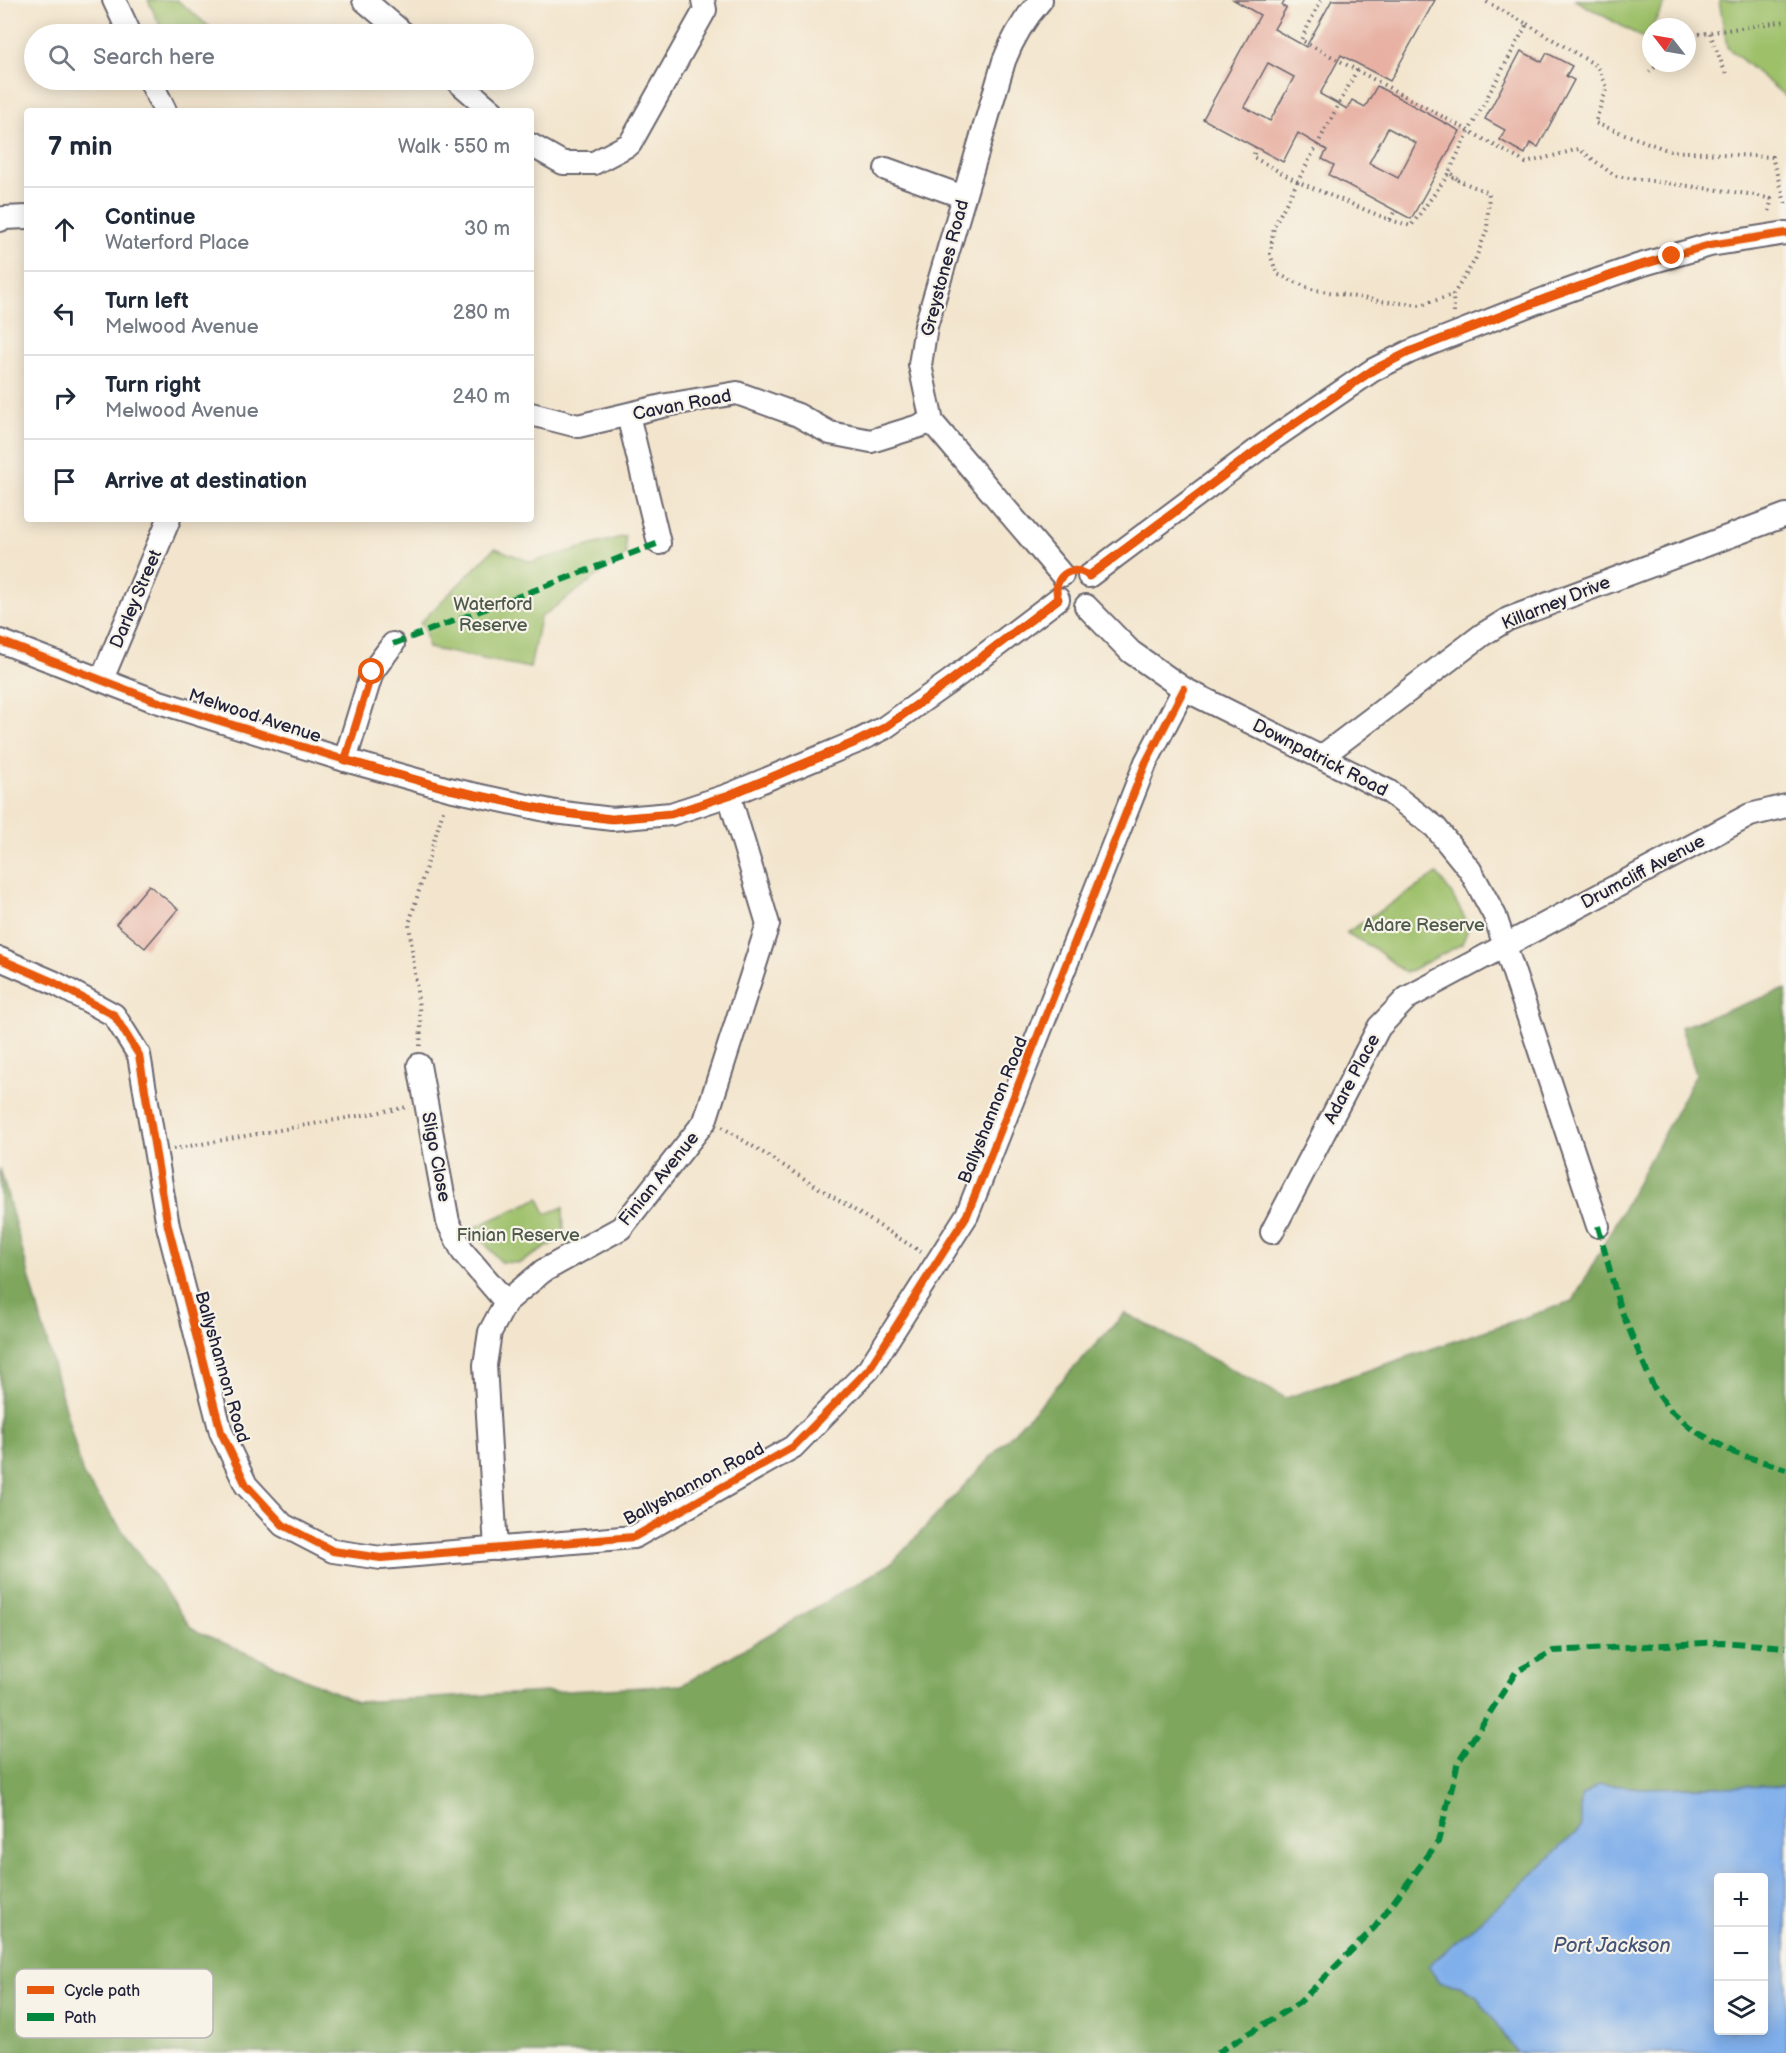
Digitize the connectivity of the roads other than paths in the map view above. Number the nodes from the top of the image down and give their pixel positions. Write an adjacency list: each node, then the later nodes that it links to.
1 (114, 0): 5 (street)
2 (364, 0): 6 (street)
3 (703, 0): 11 (street)
4 (1041, 0): 13 (street, Greystones Road)
5 (125, 24)
6 (392, 24)
7 (155, 90): 9 (street)
8 (468, 90): 10 (street)
9 (164, 108)
10 (489, 108)
11 (534, 147)
12 (886, 169): 13 (street)
13 (964, 197): 19 (street, Greystones Road)
14 (1784, 216): 24 (street)
15 (24, 217): 16 (street)
16 (0, 220)
17 (534, 415): 18 (street, Cavan Road)
18 (628, 415): 19 (street, Cavan Road); 22 (street)
19 (932, 422): 23 (street, Greystones Road)
20 (1786, 515): 31 (street, Killarney Drive)
21 (169, 522): 29 (street, Darley Street)
22 (659, 543)
23 (1062, 575): 24 (street); 25 (street)
24 (1089, 576): 26 (street)
25 (1058, 599): 26 (street); 33 (street, Melwood Avenue)
26 (1086, 606): 30 (street, Downpatrick Road)
27 (0, 641): 29 (street, Melwood Avenue)
28 (393, 644): 32 (street)
29 (102, 679): 32 (street, Melwood Avenue)
30 (1184, 689): 31 (street, Downpatrick Road); 41 (street, Ballyshannon Road)
31 (1322, 757): 35 (street, Downpatrick Road)
32 (345, 760): 33 (street, Melwood Avenue)
33 (729, 795): 40 (street, Finian Avenue)
34 (1786, 806): 35 (street, Drumcliff Avenue)
35 (1504, 945): 38 (street, Downpatrick Road); 39 (street, Adare Place)
36 (0, 959): 41 (street, Ballyshannon Road)
37 (419, 1065): 40 (street, Sligo Close)
38 (1598, 1226)
39 (1272, 1232)
40 (506, 1302): 41 (street, Finian Avenue)
41 (496, 1549)

